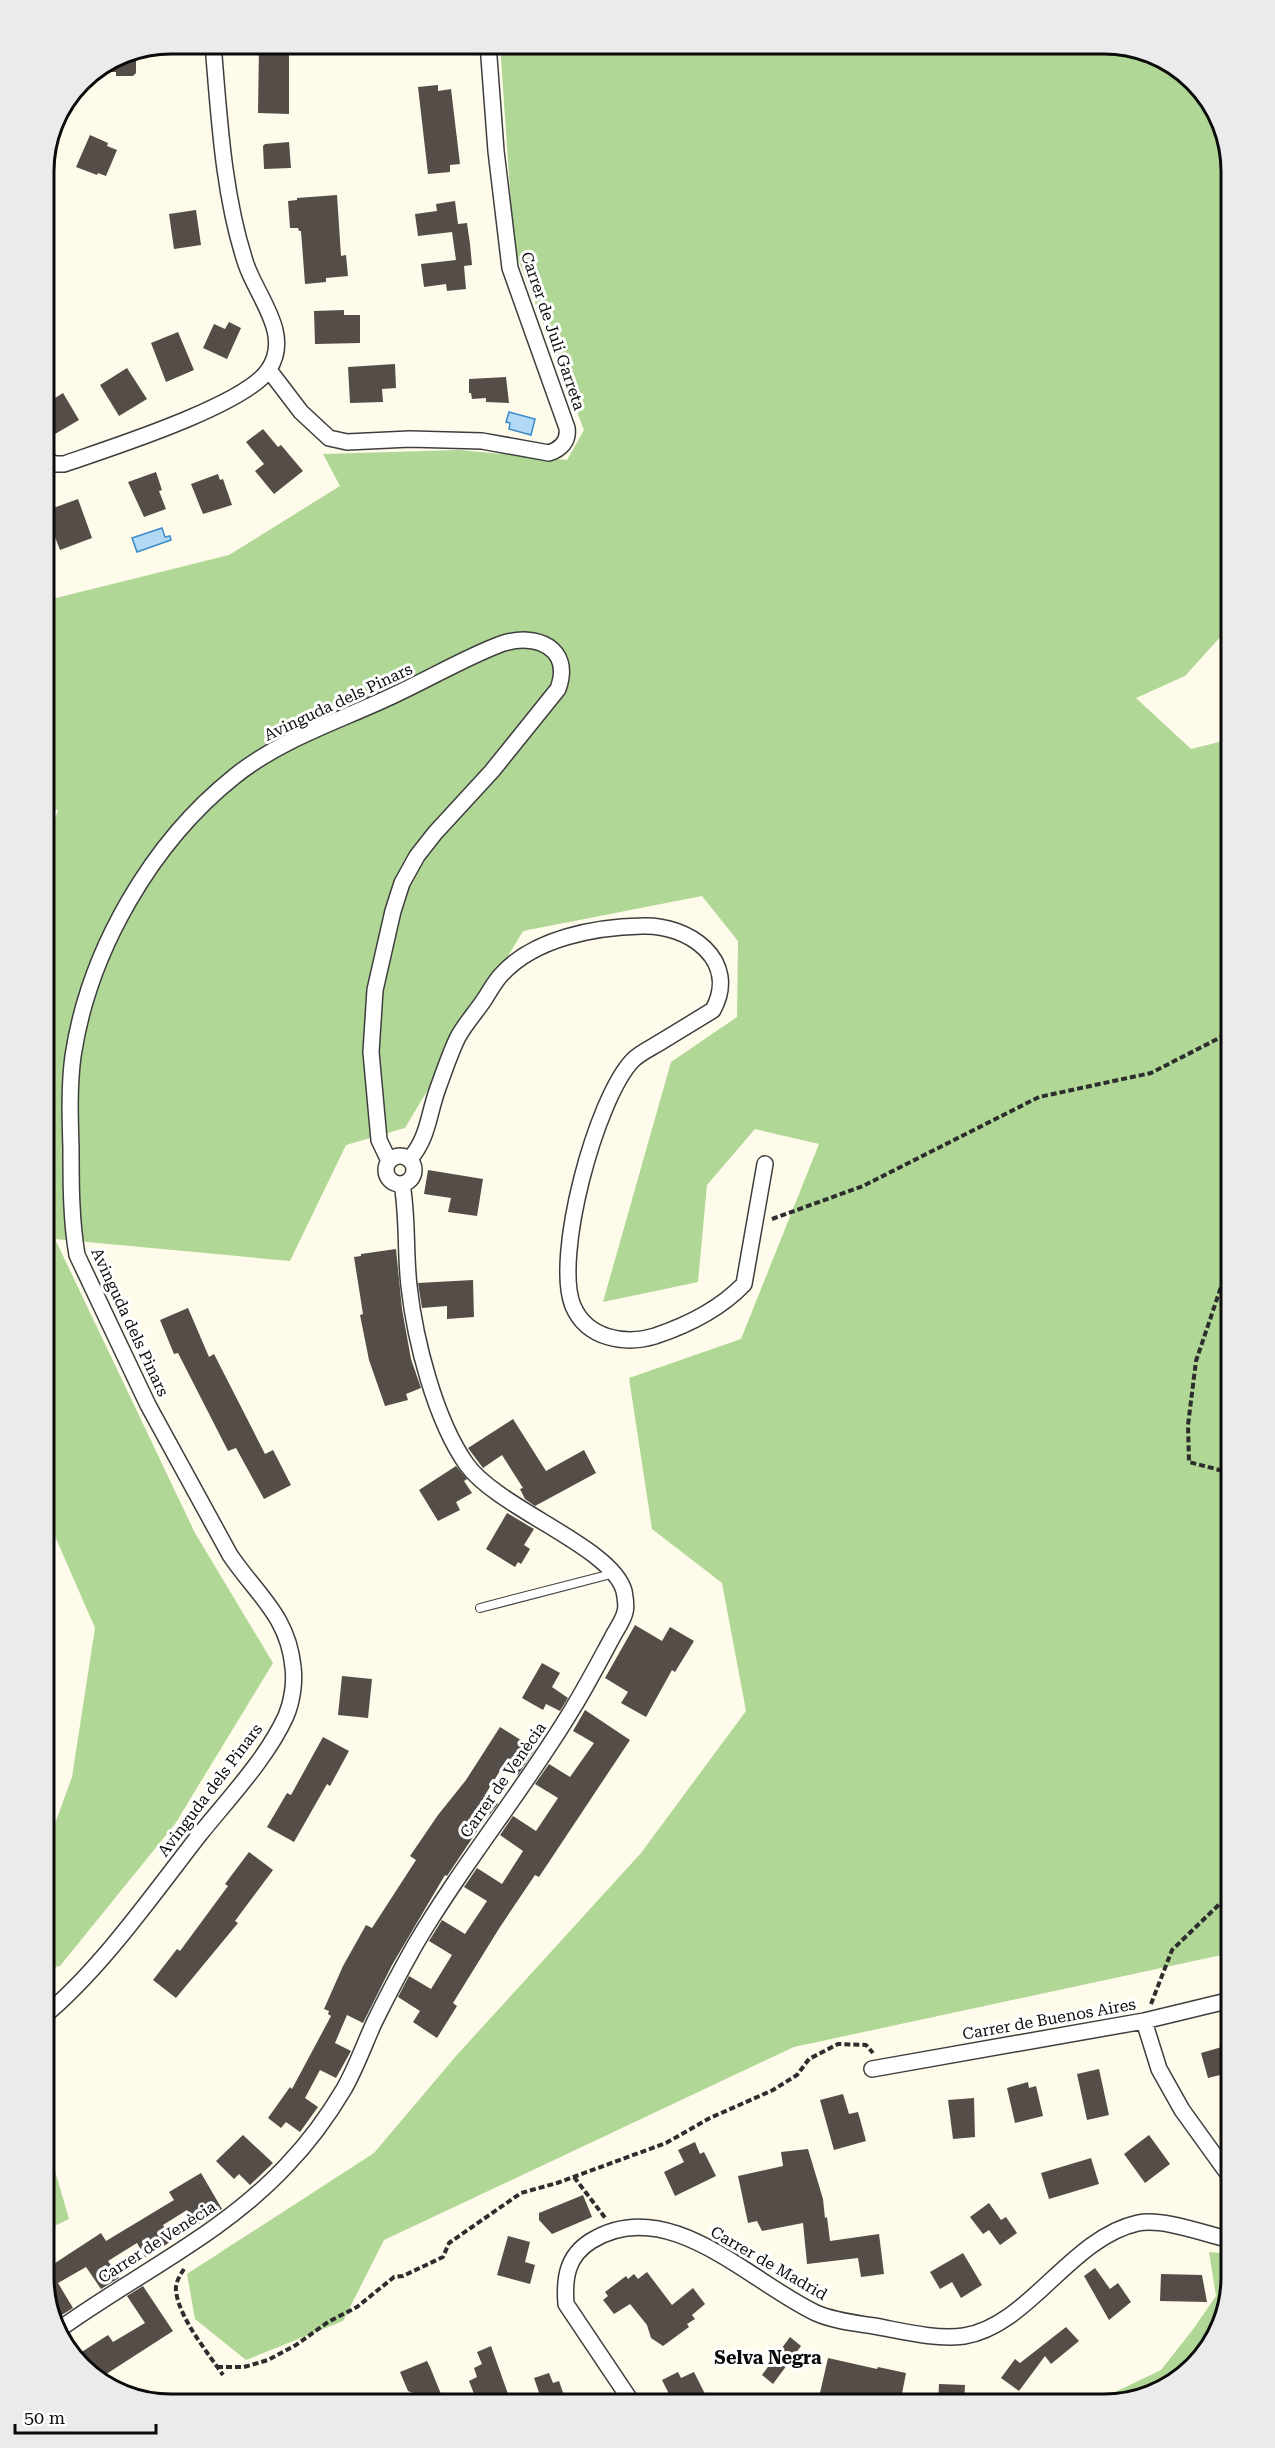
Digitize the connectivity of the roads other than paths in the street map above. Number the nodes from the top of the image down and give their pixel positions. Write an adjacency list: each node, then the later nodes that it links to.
1 (214, 54): 3 (street)
2 (489, 54): 3 (street, Carrer de Juli Garreta)
3 (269, 370): 4 (street)
4 (54, 464)
5 (410, 1159): 6 (street); 7 (street); 8 (street)
6 (389, 1161): 8 (street); 12 (street, Avinguda dels Pinars)
7 (765, 1164)
8 (402, 1184): 9 (street)
9 (616, 1573): 10 (lane); 17 (street, Carrer de Venècia)
10 (480, 1608)
11 (1221, 2003): 13 (street, Carrer de Buenos Aires)
12 (54, 2008)
13 (1144, 2021): 14 (street, Carrer de Buenos Aires); 15 (street)
14 (879, 2068)
15 (1221, 2163)
16 (1221, 2237): 18 (street, Carrer de Madrid)
17 (65, 2325)
18 (626, 2394)

